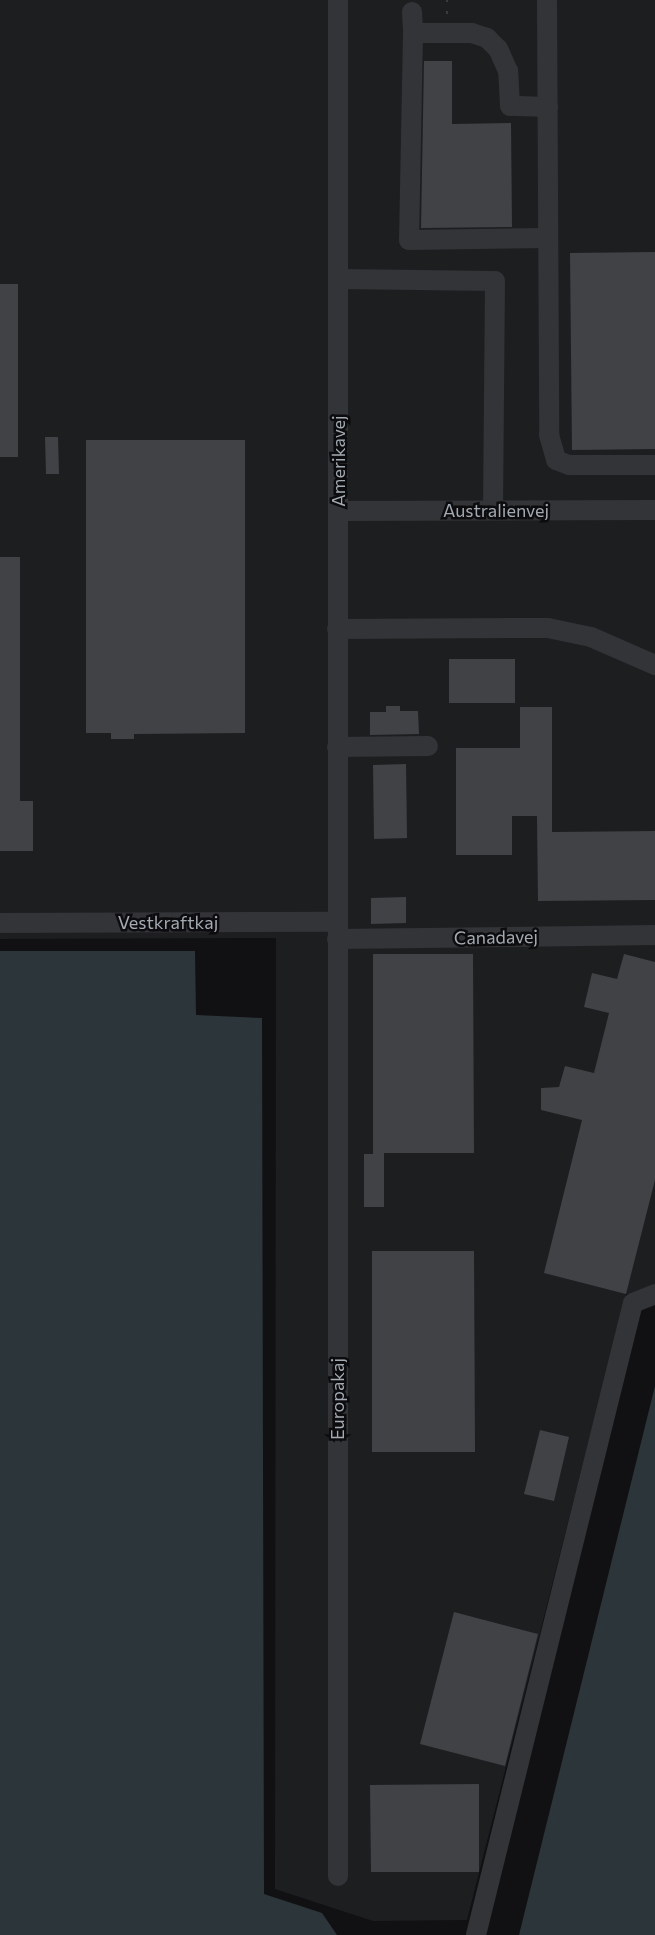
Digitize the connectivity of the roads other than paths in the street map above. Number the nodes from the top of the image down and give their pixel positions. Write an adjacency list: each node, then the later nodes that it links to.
1 (338, 0): 7 (street, Amerikavej)
2 (547, 0): 5 (street)
3 (412, 5): 4 (street)
4 (412, 33): 5 (street); 6 (street)
5 (548, 106): 6 (street)
6 (548, 238): 8 (street)
7 (338, 279): 9 (street); 11 (street, Amerikavej)
8 (655, 465)
9 (493, 510): 10 (street, Australienvej); 11 (street, Australienvej)
10 (655, 510)
11 (338, 511): 12 (street, Amerikavej)
12 (338, 629): 13 (street); 15 (street, Amerikavej)
13 (655, 665)
14 (428, 746): 15 (street)
15 (337, 747): 17 (street, Amerikavej)
16 (0, 923): 17 (street, Vestkraftkaj)
17 (337, 930): 18 (street, Canadavej); 20 (street, Europakaj)
18 (655, 935)
19 (655, 1294): 21 (street)
20 (338, 1876)
21 (476, 1935)

